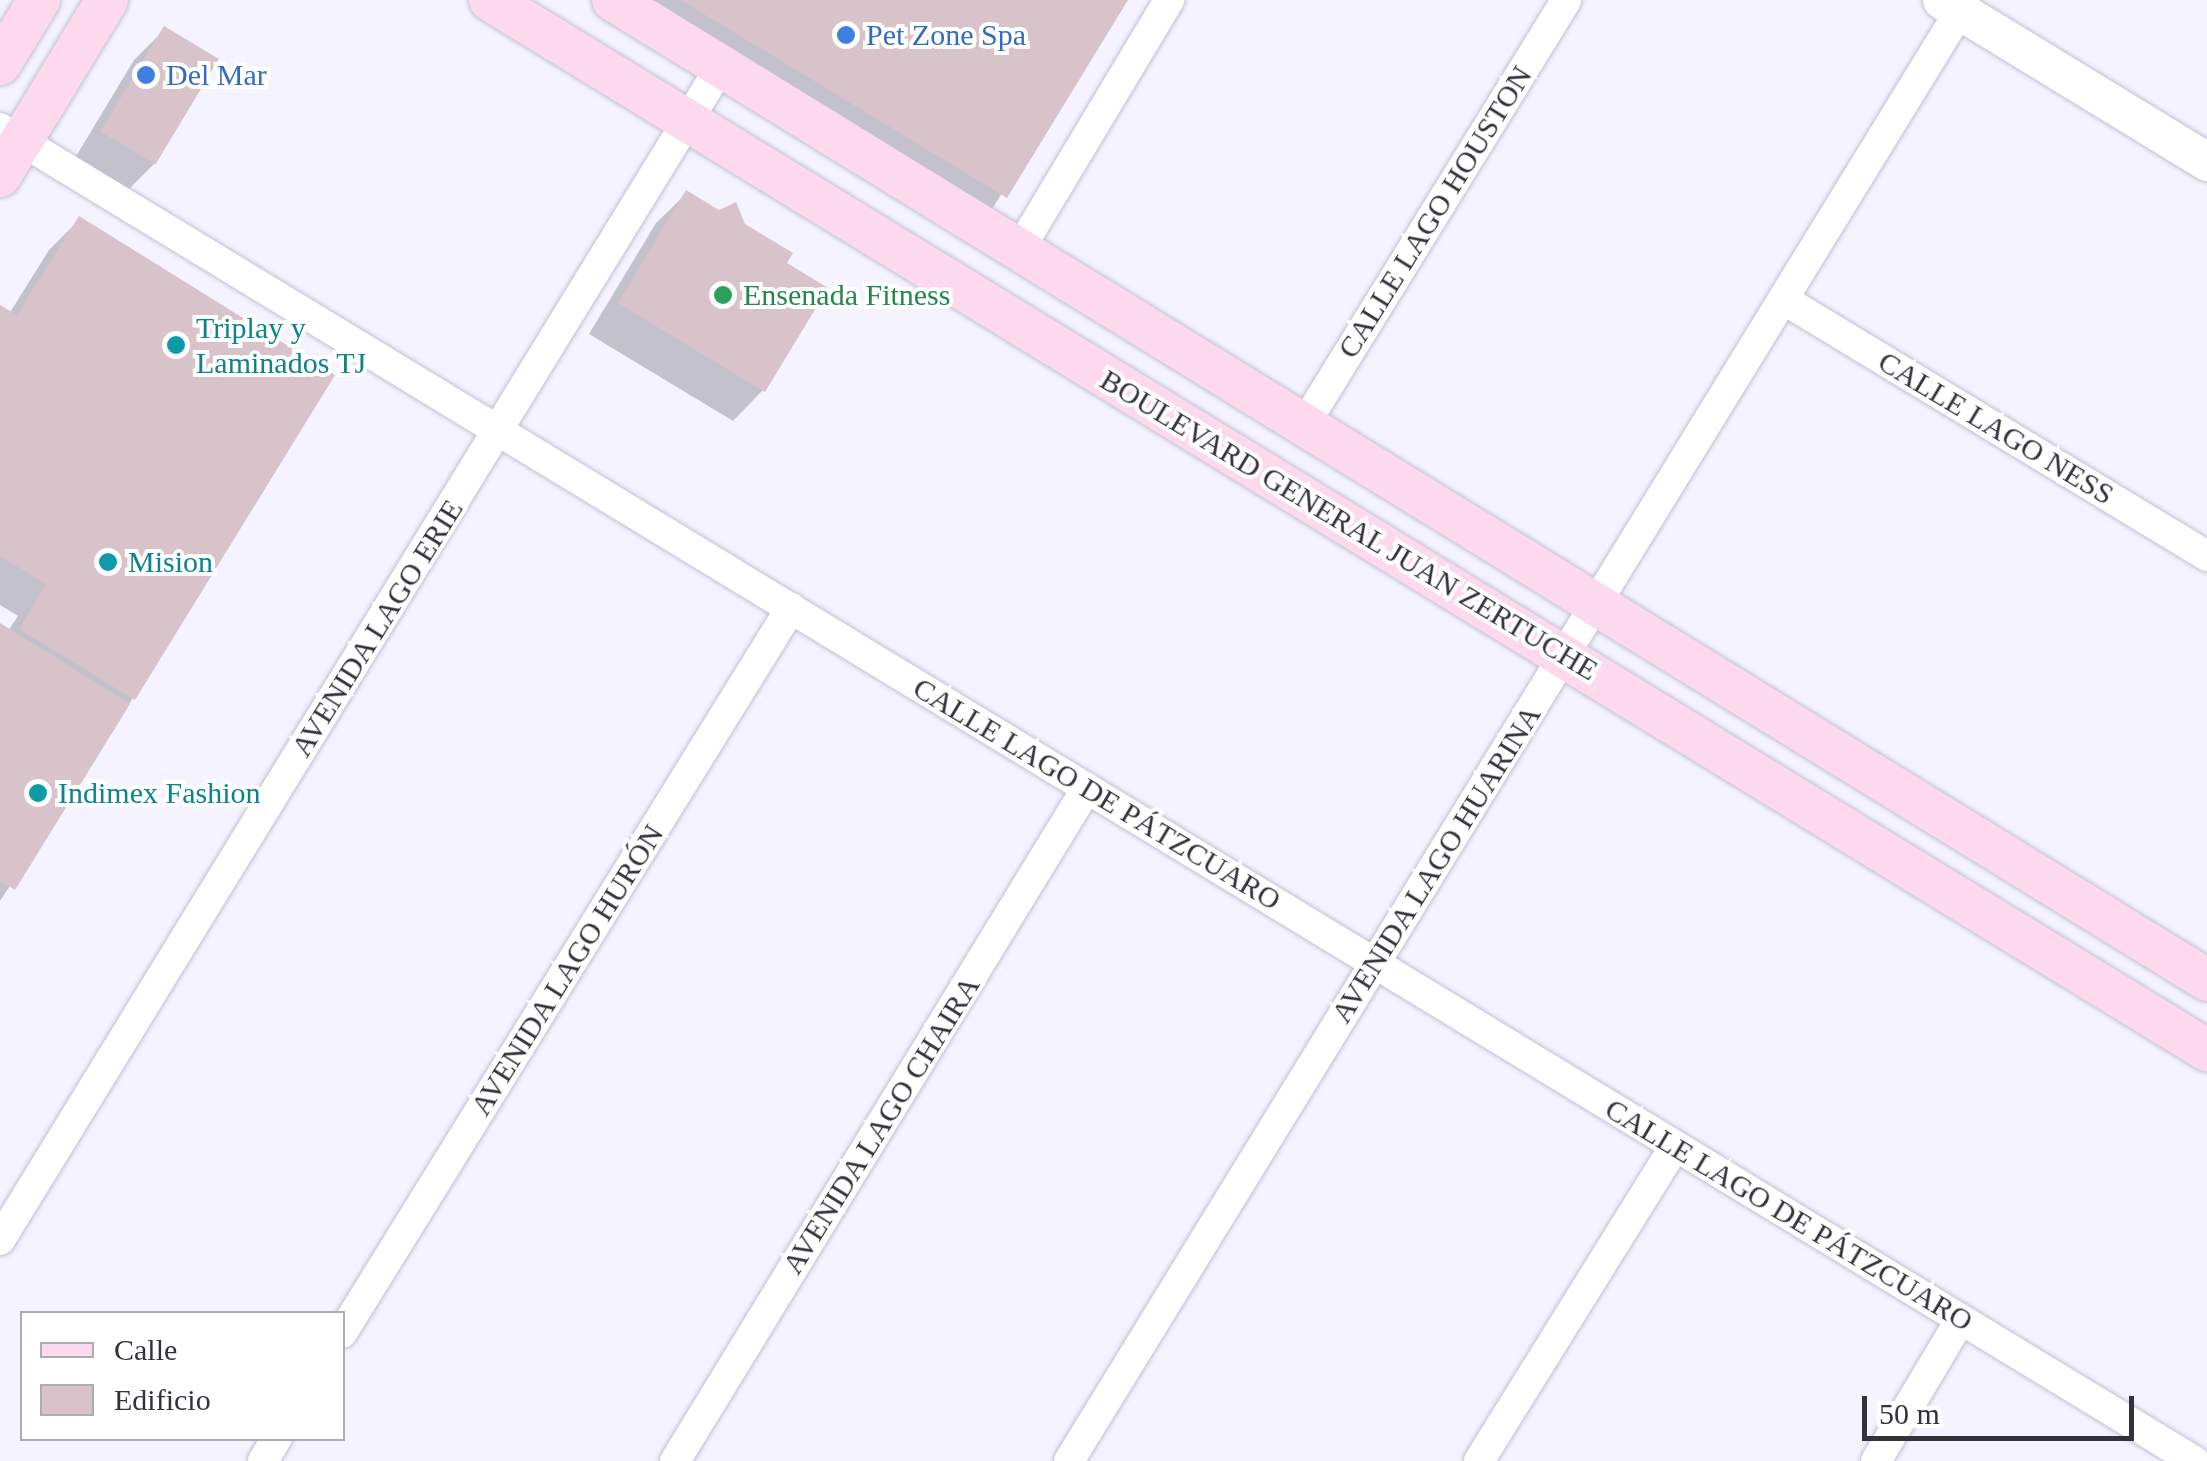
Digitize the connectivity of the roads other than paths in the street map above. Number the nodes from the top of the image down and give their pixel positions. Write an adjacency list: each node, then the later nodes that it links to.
1 (39, 0): 8 (main road)
2 (107, 0): 11 (main road)
3 (490, 0): 10 (main road, BOULEVARD GENERAL JUAN ZERTUCHE)
4 (613, 0): 9 (main road, BOULEVARD GENERAL JUAN ZERTUCHE)
5 (1169, 0): 13 (street)
6 (1566, 0): 15 (street, CALLE LAGO HOUSTON)
7 (1951, 6): 12 (street); 14 (street, AVENIDA LAGO HUARINA)
8 (0, 64)
9 (721, 66): 10 (street, AVENIDA LAGO ERIE); 13 (main road, BOULEVARD GENERAL JUAN ZERTUCHE)
10 (688, 121): 16 (street, AVENIDA LAGO ERIE); 20 (main road, BOULEVARD GENERAL JUAN ZERTUCHE)
11 (7, 148): 16 (street, CALLE LAGO DE PÁTZCUARO)
12 (2207, 162)
13 (1020, 250): 15 (main road, BOULEVARD GENERAL JUAN ZERTUCHE)
14 (1786, 300): 17 (street, CALLE LAGO NESS); 18 (street, AVENIDA LAGO HUARINA)
15 (1304, 425): 18 (main road, BOULEVARD GENERAL JUAN ZERTUCHE)
16 (498, 430): 19 (street, CALLE LAGO DE PÁTZCUARO); 26 (street, AVENIDA LAGO ERIE)
17 (2207, 556)
18 (1598, 605): 20 (street, AVENIDA LAGO HUARINA); 23 (main road, BOULEVARD GENERAL JUAN ZERTUCHE)
19 (791, 608): 21 (street, CALLE LAGO DE PÁTZCUARO); 28 (street, AVENIDA LAGO HURÓN)
20 (1564, 656): 22 (street, AVENIDA LAGO HUARINA); 24 (main road, BOULEVARD GENERAL JUAN ZERTUCHE)
21 (1087, 788): 22 (street, CALLE LAGO DE PÁTZCUARO); 29 (street, AVENIDA LAGO CHAIRA)
22 (1374, 963): 25 (street, CALLE LAGO DE PÁTZCUARO); 30 (street, AVENIDA LAGO HUARINA)
23 (2207, 980)
24 (2207, 1050)
25 (1675, 1146): 27 (street, CALLE LAGO DE PÁTZCUARO); 31 (street)
26 (0, 1240)
27 (1961, 1320): 32 (street); 33 (street, CALLE LAGO DE PÁTZCUARO)
28 (345, 1328)
29 (675, 1461)
30 (1069, 1461)
31 (1479, 1461)
32 (1876, 1461)
33 (2194, 1461)

